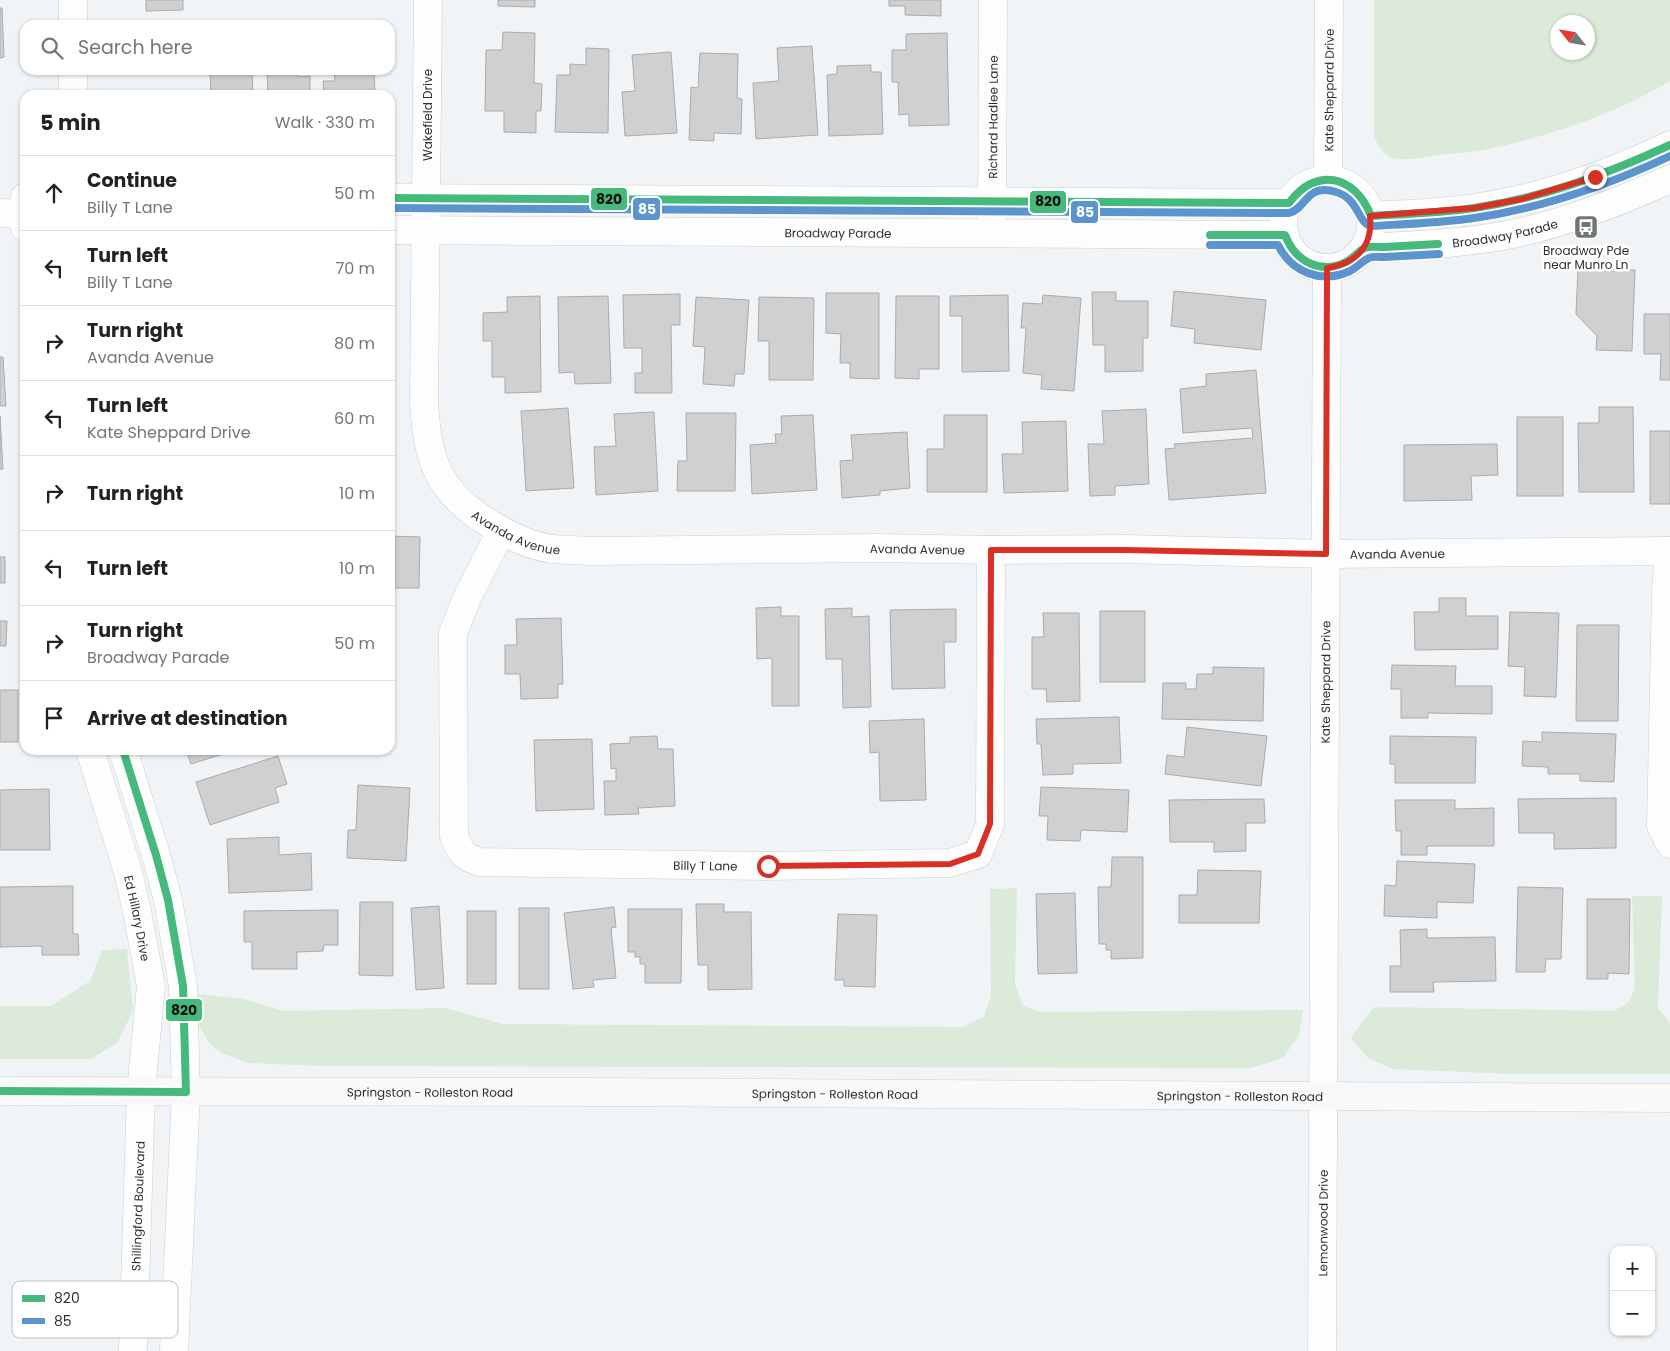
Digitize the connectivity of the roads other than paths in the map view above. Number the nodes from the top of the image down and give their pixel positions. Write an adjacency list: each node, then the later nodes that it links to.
1 (73, 0): 5 (street)
2 (428, 0): 12 (street, Wakefield Drive)
3 (993, 0): 13 (street, Richard Hadlee Lane)
4 (1329, 0): 10 (street, Kate Sheppard Drive)
5 (73, 20)
6 (73, 75): 7 (street)
7 (73, 90)
8 (1670, 145): 15 (street)
9 (1670, 179): 20 (street, Broadway Parade)
10 (1328, 180): 14 (street); 15 (street)
11 (395, 198): 12 (street)
12 (427, 198): 13 (street); 17 (street, Wakefield Drive)
13 (992, 201): 14 (street); 18 (street, Richard Hadlee Lane)
14 (1289, 203): 19 (street)
15 (1370, 216): 20 (street)
16 (395, 230): 17 (street, Broadway Parade)
17 (427, 230): 18 (street, Broadway Parade); 22 (street, Avanda Avenue)
18 (992, 233): 19 (street, Broadway Parade)
19 (1285, 235): 21 (street)
20 (1364, 248): 21 (street)
21 (1327, 268): 25 (street, Kate Sheppard Drive)
22 (501, 531): 23 (street, Avanda Avenue); 23 (street, Billy T Lane)
23 (991, 550): 25 (street, Avanda Avenue)
24 (1670, 551): 25 (street, Avanda Avenue); 28 (street)
25 (1326, 554): 32 (street, Kate Sheppard Drive)
26 (92, 755): 30 (street, Ed Hillary Drive)
27 (125, 755): 31 (street)
28 (1670, 844)
29 (0, 1091): 30 (main road, Springston - Rolleston Road)
30 (141, 1091): 31 (main road, Springston - Rolleston Road); 34 (street, Shillingford Boulevard)
31 (186, 1092): 32 (main road, Springston - Rolleston Road); 35 (street)
32 (1324, 1097): 33 (main road, Springston - Rolleston Road); 40 (street, Lemonwood Drive)
33 (1670, 1098)
34 (135, 1281)
35 (177, 1281)
36 (133, 1338): 38 (street, Shillingford Boulevard)
37 (175, 1338): 39 (street)
38 (133, 1351)
39 (174, 1351)
40 (1322, 1351)

